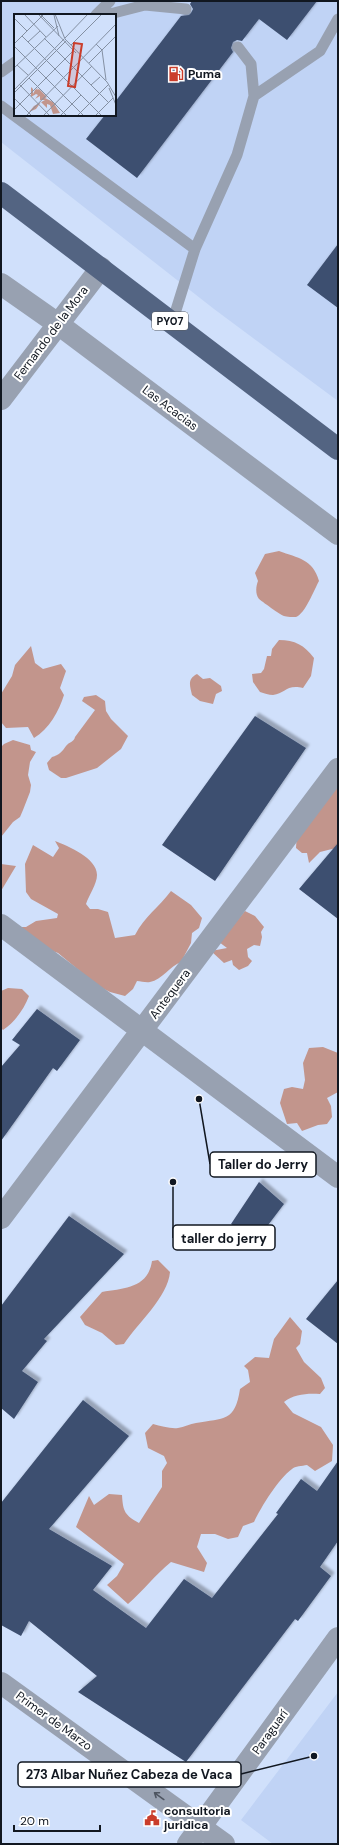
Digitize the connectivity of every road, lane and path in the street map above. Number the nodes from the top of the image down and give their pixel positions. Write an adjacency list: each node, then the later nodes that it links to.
1 (110, 1): 3 (lane)
2 (186, 9): 4 (lane)
3 (97, 14)
4 (110, 14)
5 (338, 19): 9 (lane)
6 (238, 47): 9 (lane)
7 (14, 63): 8 (lane)
8 (1, 72)
9 (254, 96): 14 (lane)
10 (1, 106): 11 (lane)
11 (14, 116)
12 (15, 116): 14 (lane)
13 (1, 193): 15 (highway, PY07)
14 (195, 249): 17 (lane)
15 (100, 268): 17 (highway, PY07); 18 (street, Fernando de la Mora)
16 (1, 284): 18 (street, Las Acacias)
17 (172, 322): 20 (highway, PY07)
18 (58, 324): 19 (street, Fernando de la Mora); 21 (street, Las Acacias)
19 (1, 399)
20 (338, 449)
21 (338, 534)
22 (338, 769): 24 (street, Antequera)
23 (1, 926): 24 (street)
24 (142, 1030): 25 (street); 26 (street, Antequera)
25 (338, 1177)
26 (1, 1218)
27 (338, 1638): 29 (street, Paraguarí)
28 (1, 1683): 29 (street, Primer de Marzo, one-way to 28)
29 (201, 1827): 30 (street, Paraguarí); 31 (street, Primer de Marzo)
30 (188, 1844)
31 (224, 1844)

